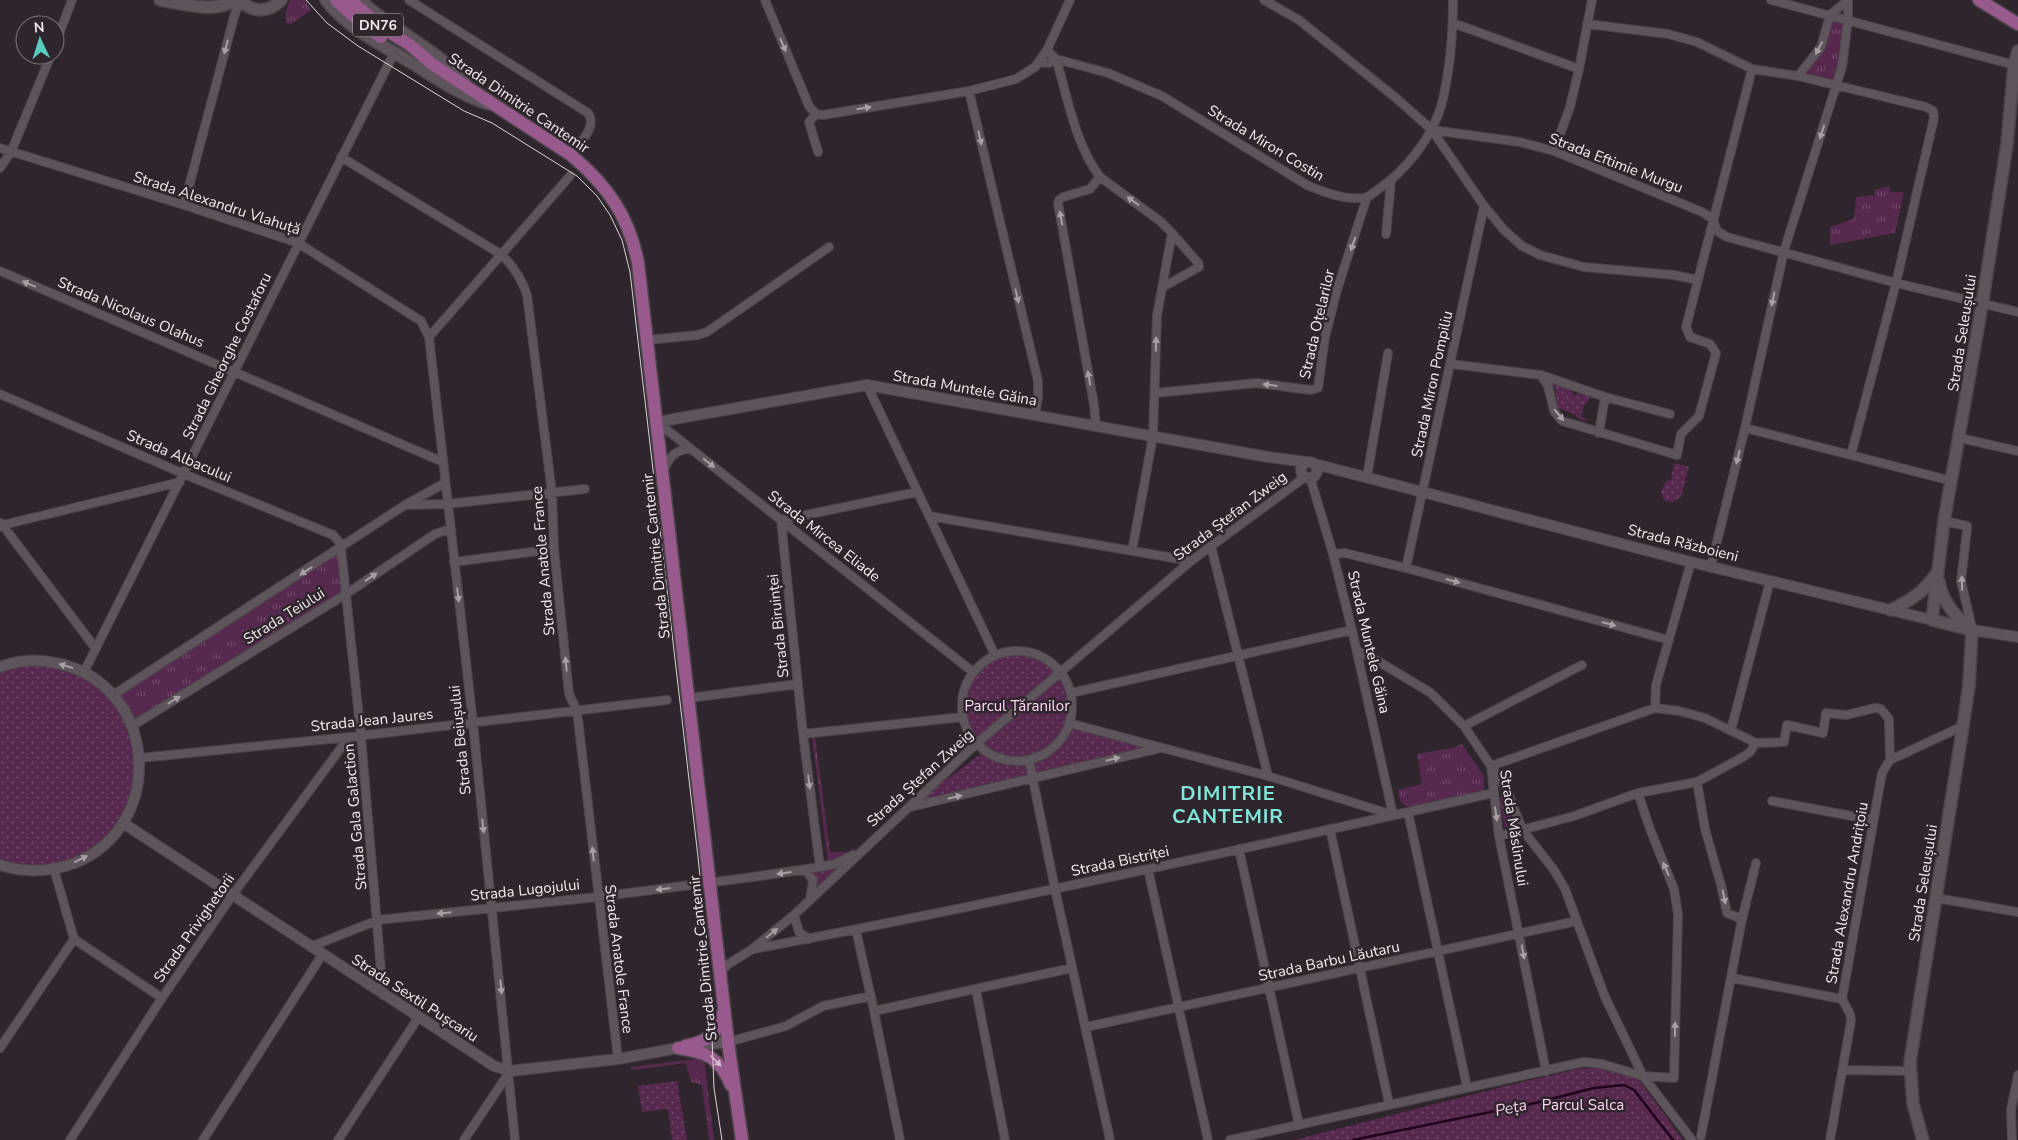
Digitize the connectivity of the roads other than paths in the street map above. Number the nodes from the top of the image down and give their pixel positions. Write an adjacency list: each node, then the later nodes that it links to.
1 (72, 0): 21 (street)
2 (160, 0): 19 (main road)
3 (214, 0): 19 (main road)
4 (239, 0): 5 (main road); 19 (main road); 54 (street, one-way to 54)
5 (281, 0)
6 (326, 0): 28 (main road)
7 (336, 0): 31 (main road, Strada Dimitrie Cantemir)
8 (350, 0): 31 (main road, Strada Dimitrie Cantemir / DN76)
9 (409, 0): 47 (street)
10 (764, 0): 41 (street, one-way to 41)
11 (1070, 0): 26 (street)
12 (1264, 0): 42 (street)
13 (1453, 0): 23 (street)
14 (1592, 0): 24 (street)
15 (1772, 0): 20 (street)
16 (1848, 0): 20 (street); 22 (street)
17 (1979, 0): 25 (main road)
18 (366, 2): 38 (main road)
19 (193, 6)
20 (1830, 15): 22 (street); 36 (street, one-way to 36)
21 (65, 19)
22 (1848, 20): 33 (street); 37 (street)
23 (1453, 23): 34 (street); 42 (street)
24 (1588, 24): 34 (street); 35 (street)
25 (2018, 24)
26 (1046, 50): 29 (street, Strada Miron Costin); 30 (street)
27 (2018, 51): 33 (main road, Strada Seleușului)
28 (394, 53): 40 (main road); 48 (street, Strada Gheorghe Costaforu)
29 (1056, 59): 30 (street, Strada Miron Costin); 51 (street); 53 (street, Strada Miron Costin)
30 (1039, 62): 39 (street)
31 (432, 64): 38 (main road, Strada Dimitrie Cantemir)
32 (47, 65): 44 (street)
33 (2016, 66): 67 (main road, Strada Seleușului)
34 (1579, 69): 46 (street)
35 (1752, 69): 36 (street); 56 (street)
36 (1798, 76): 37 (street)
37 (1837, 85): 61 (street, one-way to 61); 65 (street)
38 (469, 89): 40 (main road, Strada Dimitrie Cantemir)
39 (968, 91): 41 (street, one-way to 39); 80 (street, one-way to 80)
40 (496, 106): 47 (main road, Strada Dimitrie Cantemir)
41 (816, 114): 45 (street)
42 (1432, 130): 46 (street, Strada Eftimie Murgu); 52 (street); 55 (street)
43 (0, 148): 44 (street, Strada Alexandru Vlahuță)
44 (11, 152): 49 (street); 54 (street, Strada Alexandru Vlahuță)
45 (818, 152)
46 (1554, 152): 56 (street, Strada Eftimie Murgu)
47 (571, 155): 70 (main road, Strada Dimitrie Cantemir)
48 (341, 157): 59 (street, Strada Gheorghe Costaforu); 62 (street, Strada Anatole France)
49 (0, 168)
50 (570, 176): 62 (street)
51 (1100, 177): 57 (street, one-way to 51); 82 (street, one-way to 51)
52 (1391, 181): 53 (street); 58 (street)
53 (1367, 197): 76 (street, Strada Oțelarilor, one-way to 76)
54 (184, 205): 59 (street, Strada Alexandru Vlahuță)
55 (1484, 206): 64 (street); 72 (street, Strada Miron Pompiliu)
56 (1713, 219): 61 (street, Strada Eftimie Murgu); 64 (street)
57 (1172, 233): 66 (street); 66 (street)
58 (1386, 234)
59 (298, 243): 69 (street, Strada Alexandru Vlahuță); 73 (street, Strada Gheorghe Costaforu)
60 (829, 247): 70 (street)
61 (1784, 251): 65 (street, Strada Eftimie Murgu); 83 (street, one-way to 83)
62 (502, 254): 69 (street); 104 (street, Strada Anatole France)
63 (0, 271): 73 (street, Strada Nicolaus Olahus, one-way to 63)
64 (1698, 280): 84 (street)
65 (1896, 283): 67 (street, Strada Eftimie Murgu); 89 (street)
66 (1163, 286): 76 (street, one-way to 66)
67 (1982, 305): 68 (street, Strada Eftimie Murgu); 86 (main road, Strada Seleușului)
68 (2018, 312)
69 (429, 337): 91 (street, Strada Beiușului)
70 (647, 340): 81 (main road, Strada Dimitrie Cantemir)
71 (1388, 353): 97 (street)
72 (1451, 364): 74 (street); 102 (street, Strada Miron Pompiliu)
73 (235, 372): 91 (street, Strada Nicolaus Olahus); 95 (street, Strada Gheorghe Costaforu)
74 (1541, 375): 78 (street); 84 (street, one-way to 84)
75 (867, 385): 80 (street, Strada Muntele Găina); 81 (street, Strada Muntele Găina); 103 (street)
76 (1155, 393): 85 (street)
77 (0, 394): 95 (street, Strada Albacului)
78 (1606, 397): 79 (street); 84 (street)
79 (1670, 414)
80 (1035, 416): 82 (street, Strada Muntele Găina)
81 (657, 422): 87 (street, Strada Mircea Eliade); 93 (main road, Strada Dimitrie Cantemir)
82 (1096, 426): 85 (street, Strada Muntele Găina)
83 (1745, 428): 89 (street); 120 (street, one-way to 120)
84 (1598, 433)
85 (1153, 436): 90 (street, Strada Muntele Găina); 115 (street)
86 (1960, 438): 88 (street); 98 (main road, Strada Seleușului)
87 (691, 449): 93 (street); 108 (street, Strada Mircea Eliade, one-way to 108)
88 (2018, 451)
89 (1851, 455): 98 (street)
90 (1268, 457): 92 (street, Strada Muntele Găina); 96 (street, Strada Muntele Găina)
91 (443, 462): 100 (street, Strada Beiușului)
92 (1310, 463): 94 (street, Strada Războieni); 96 (street); 96 (street, Strada Muntele Găina)
93 (663, 472): 143 (main road, Strada Dimitrie Cantemir)
94 (1341, 472): 96 (street, Strada Războieni); 97 (street, Strada Războieni)
95 (184, 474): 99 (street, Strada Gheorghe Costaforu); 113 (street, Strada Albacului)
96 (1308, 476): 112 (street, Strada Ștefan Zweig); 116 (street, Strada Muntele Găina)
97 (1367, 477): 102 (street, Strada Războieni)
98 (1952, 481): 109 (main road, Strada Seleușului)
99 (180, 482): 110 (street); 131 (street, Strada Gheorghe Costaforu)
100 (445, 483): 105 (street, Strada Beiușului); 106 (street, Strada Teiului)
101 (585, 489): 104 (street)
102 (1422, 491): 119 (street, Strada Războieni); 121 (street, Strada Miron Pompiliu)
103 (917, 492): 107 (street); 108 (street)
104 (552, 493): 105 (street); 114 (street, Strada Anatole France)
105 (447, 504): 106 (street); 111 (street, Strada Beiușului)
106 (405, 505): 113 (street, Strada Teiului)
107 (929, 516): 115 (street); 134 (street)
108 (781, 520): 138 (street, Strada Mircea Eliade); 140 (street, Strada Biruinței)
109 (1944, 521): 122 (main road, Strada Seleușului); 128 (street, one-way to 109)
110 (1, 525): 131 (street)
111 (450, 529): 118 (street, Strada Beiușului); 124 (street, Strada Teiului, one-way to 111)
112 (1211, 546): 117 (street, Strada Ștefan Zweig); 133 (street)
113 (341, 548): 124 (street, Strada Gala Galaction); 142 (street, Strada Teiului, one-way to 142)
114 (554, 549): 118 (street); 146 (street, Strada Anatole France, one-way to 114)
115 (1132, 551): 117 (street)
116 (1333, 554): 121 (street); 127 (street, Strada Muntele Găina)
117 (1191, 561): 139 (street, Strada Ștefan Zweig)
118 (454, 562): 148 (street, Strada Beiușului, one-way to 148)
119 (1690, 562): 120 (street, Strada Războieni); 130 (street)
120 (1711, 566): 123 (street, Strada Războieni)
121 (1406, 568): 130 (street, one-way to 130)
122 (1937, 573): 125 (main road); 126 (main road, Strada Seleușului); 128 (main road)
123 (1770, 581): 125 (street, Strada Războieni); 153 (street)
124 (346, 594): 150 (street, Strada Teiului, one-way to 124); 155 (street, Strada Gala Galaction)
125 (1891, 610): 126 (street, Strada Războieni)
126 (1932, 620): 128 (main road, Strada Războieni)
127 (1352, 630): 132 (street, Strada Muntele Găina); 133 (street)
128 (1972, 630): 129 (street, Strada Războieni); 152 (main road, Strada Seleușului)
129 (2018, 637)
130 (1669, 640): 145 (street)
131 (96, 649): 137 (street, Strada Gheorghe Costaforu)
132 (1358, 651): 151 (street, Strada Măslinului); 172 (street, Strada Muntele Găina)
133 (1238, 654): 141 (street); 164 (street)
134 (995, 655): 138 (street); 139 (street)
135 (1582, 665): 151 (street)
136 (0, 667): 137 (street, one-way to 136)
137 (84, 672): 142 (street)
138 (973, 672): 147 (street)
139 (1061, 672): 141 (street); 158 (street, Strada Ștefan Zweig)
140 (798, 684): 143 (street); 154 (street, Strada Biruinței)
141 (1071, 693): 149 (street)
142 (113, 695): 150 (street)
143 (689, 698): 186 (main road, Strada Dimitrie Cantemir)
144 (667, 700): 146 (street, Strada Jean Jaures)
145 (1655, 708): 153 (street); 163 (street)
146 (576, 711): 148 (street, Strada Jean Jaures); 189 (street, Strada Anatole France, one-way to 146)
147 (963, 717): 154 (street); 158 (street)
148 (473, 723): 155 (street, Strada Jean Jaures); 192 (street, Strada Beiușului, one-way to 192)
149 (1069, 724): 159 (street); 161 (street)
150 (132, 726): 160 (street)
151 (1464, 726): 163 (street, Strada Măslinului)
152 (1963, 726): 162 (street); 190 (main road, Strada Seleușului)
153 (1731, 730): 157 (street)
154 (803, 734): 182 (street, Strada Biruinței, one-way to 182)
155 (361, 736): 156 (street, Strada Jean Jaures); 196 (street, Strada Gala Galaction)
156 (349, 737): 160 (street, Strada Jean Jaures); 188 (street, Strada Privighetorii)
157 (1756, 742): 162 (street); 166 (street)
158 (977, 744): 161 (street); 170 (street, Strada Ștefan Zweig)
159 (1164, 747): 164 (street); 165 (street, one-way to 159)
160 (140, 758): 174 (street)
161 (1029, 760): 165 (street)
162 (1890, 760): 173 (street, Strada Alexandru Andrițoiu)
163 (1491, 766): 167 (street, Strada Măslinului); 176 (street)
164 (1268, 776): 172 (street)
165 (1034, 778): 170 (street, one-way to 165); 187 (street)
166 (1697, 782): 168 (street); 195 (street, one-way to 195)
167 (1493, 792): 171 (street, Strada Bistriței); 177 (street, Strada Măslinului, one-way to 177)
168 (1638, 793): 176 (street); 230 (street, one-way to 168)
169 (1772, 802): 173 (street)
170 (908, 808): 178 (street, Strada Ștefan Zweig)
171 (1408, 812): 172 (street, Strada Bistriței); 204 (street)
172 (1393, 814): 175 (street, Strada Bistriței)
173 (1873, 820): 215 (street, Strada Alexandru Andrițoiu)
174 (123, 824): 183 (street, one-way to 174); 188 (street, Strada Sextil Pușcariu)
175 (1330, 829): 179 (street, Strada Bistriței); 207 (street)
176 (1522, 829): 177 (street); 197 (street)
177 (1499, 836): 199 (street, Strada Măslinului)
178 (863, 849): 182 (street, Strada Lugojului); 191 (street, Strada Ștefan Zweig)
179 (1239, 849): 184 (street, Strada Bistriței); 210 (street)
180 (1756, 863): 195 (street)
181 (0, 865): 183 (street)
182 (820, 867): 185 (street, Strada Lugojului)
183 (54, 869): 200 (street)
184 (1148, 869): 187 (street, Strada Bistriței); 216 (street)
185 (801, 870): 186 (street, Strada Lugojului, one-way to 186); 191 (street)
186 (711, 883): 189 (street, Strada Lugojului, one-way to 189); 208 (main road, Strada Dimitrie Cantemir)
187 (1055, 889): 198 (street, Strada Bistriței); 206 (street)
188 (232, 896): 202 (street, Strada Sextil Pușcariu); 214 (street, Strada Privighetorii)
189 (597, 897): 192 (street, Strada Lugojului); 224 (street, Strada Anatole France)
190 (1936, 898): 193 (street); 227 (main road, Strada Seleușului)
191 (809, 900): 194 (street, Strada Ștefan Zweig)
192 (492, 908): 196 (street, Strada Lugojului, one-way to 196); 228 (street, Strada Beiușului, one-way to 228)
193 (2018, 912)
194 (794, 915): 201 (street); 203 (street, Strada Ștefan Zweig, one-way to 194)
195 (1742, 919): 209 (street)
196 (378, 920): 202 (street, Strada Lugojului); 212 (street, Strada Gala Galaction)
197 (1577, 921): 199 (street, Strada Barbu Lăutaru); 230 (street)
198 (856, 930): 201 (street, Strada Bistriței); 213 (street)
199 (1519, 934): 204 (street, Strada Barbu Lăutaru); 225 (street, Strada Măslinului, one-way to 225)
200 (74, 939): 214 (street); 222 (street)
201 (809, 939): 203 (street, Strada Bistriței)
202 (310, 946): 205 (street, Strada Sextil Pușcariu)
203 (752, 950): 208 (street, Strada Ștefan Zweig)
204 (1438, 952): 207 (street, Strada Barbu Lăutaru); 231 (street)
205 (322, 954): 212 (street, Strada Sextil Pușcariu); 237 (street)
206 (1072, 968): 211 (street); 220 (street)
207 (1360, 968): 210 (street, Strada Barbu Lăutaru); 233 (street)
208 (721, 972): 217 (main road, Strada Dimitrie Cantemir)
209 (1732, 978): 215 (street); 235 (street)
210 (1269, 987): 216 (street, Strada Barbu Lăutaru); 234 (street)
211 (976, 990): 218 (street); 243 (street)
212 (383, 995): 219 (street, Strada Sextil Pușcariu)
213 (871, 996): 218 (street); 221 (street)
214 (162, 998): 236 (street, Strada Privighetorii)
215 (1842, 999): 226 (street, Strada Alexandru Andrițoiu)
216 (1179, 1006): 220 (street, Strada Barbu Lăutaru); 245 (street)
217 (725, 1009): 221 (main road, Strada Dimitrie Cantemir); 223 (main road)
218 (874, 1010): 242 (street)
219 (418, 1018): 228 (street, Strada Sextil Pușcariu); 238 (street)
220 (1086, 1027): 244 (street)
221 (728, 1042): 223 (street, Strada Sextil Pușcariu); 232 (main road, Strada Dimitrie Cantemir)
222 (0, 1048)
223 (678, 1048): 224 (street, Strada Sextil Pușcariu); 232 (main road, one-way to 232)
224 (618, 1059): 228 (street, Strada Sextil Pușcariu)
225 (1546, 1070): 230 (street); 231 (street)
226 (1843, 1070): 227 (street); 248 (street, Strada Alexandru Andrițoiu)
227 (1910, 1070): 249 (main road, Strada Seleușului)
228 (510, 1071): 239 (street); 240 (street, Strada Beiușului)
229 (2018, 1074): 250 (street)
230 (1643, 1076): 247 (street)
231 (1466, 1087): 233 (street)
232 (736, 1097): 241 (main road, Strada Dimitrie Cantemir)
233 (1388, 1104): 234 (street)
234 (1299, 1125): 246 (street)
235 (1701, 1136)
236 (70, 1140)
237 (203, 1140)
238 (338, 1140)
239 (464, 1140)
240 (515, 1140)
241 (742, 1140)
242 (900, 1140)
243 (1005, 1140)
244 (1110, 1140)
245 (1208, 1140)
246 (1230, 1140)
247 (1692, 1140)
248 (1830, 1140)
249 (1923, 1140)
250 (2012, 1140)

